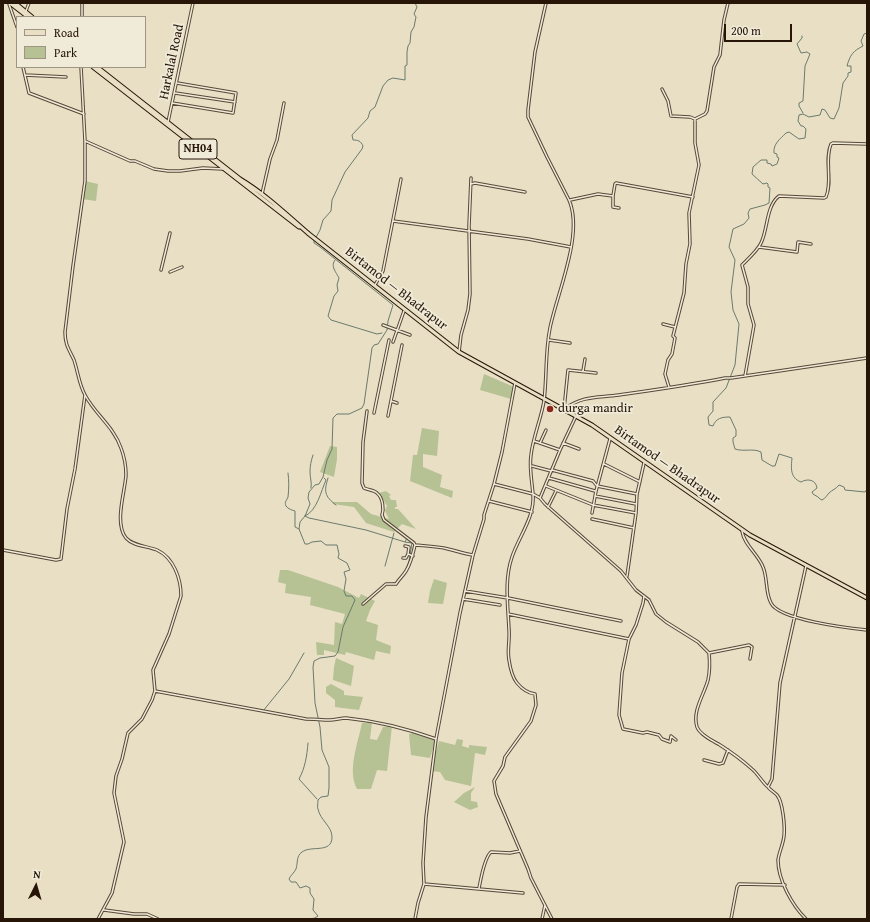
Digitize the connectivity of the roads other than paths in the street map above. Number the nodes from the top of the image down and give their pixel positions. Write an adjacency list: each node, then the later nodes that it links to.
1 (10, 3): 9 (main road); 12 (street)
2 (15, 3): 8 (main road)
3 (29, 3): 8 (street)
4 (82, 3): 11 (street)
5 (193, 3): 19 (street, Harkalal Road)
6 (546, 3): 39 (street)
7 (728, 3): 27 (street)
8 (26, 12): 10 (main road)
9 (27, 16)
10 (31, 16)
11 (82, 16)
12 (16, 24)
13 (24, 68): 17 (street)
14 (81, 68): 26 (street)
15 (94, 68): 22 (main road, Birtamod — Bhadrapur / NH04)
16 (98, 68): 22 (main road, Birtamod — Bhadrapur / NH04)
17 (25, 75): 18 (street); 26 (street)
18 (66, 77)
19 (177, 83): 21 (street, Harkalal Road); 23 (street)
20 (662, 89): 27 (street)
21 (174, 93): 23 (street); 24 (street, Harkalal Road)
22 (137, 99): 28 (main road, Birtamod — Bhadrapur / NH04)
23 (235, 102): 24 (street)
24 (172, 103): 28 (street, Harkalal Road)
25 (284, 103): 36 (street)
26 (84, 114): 29 (street)
27 (695, 119): 38 (street)
28 (167, 123): 31 (main road, Birtamod — Bhadrapur / NH04)
29 (85, 141): 31 (street); 71 (street)
30 (867, 144): 47 (street)
31 (225, 168): 36 (main road, Birtamod — Bhadrapur / NH04); 42 (main road, Birtamod — Bhadrapur / NH04)
32 (471, 178): 34 (street)
33 (401, 179): 41 (street)
34 (471, 184): 35 (street); 43 (street)
35 (526, 192)
36 (262, 194): 42 (main road, Birtamod — Bhadrapur / NH04)
37 (614, 196): 38 (street); 39 (street); 40 (street)
38 (693, 197): 55 (street)
39 (570, 200): 46 (street)
40 (619, 208)
41 (393, 221): 43 (street); 51 (street)
42 (304, 230): 51 (main road, Birtamod — Bhadrapur / NH04)
43 (469, 232): 46 (street); 63 (street)
44 (170, 233): 49 (street)
45 (811, 244): 47 (street)
46 (571, 247): 59 (street)
47 (759, 247): 68 (street)
48 (182, 267): 50 (street)
49 (161, 270)
50 (170, 272)
51 (375, 285): 52 (main road, Birtamod — Bhadrapur / NH04)
52 (405, 309): 56 (street); 63 (main road, Birtamod — Bhadrapur / NH04)
53 (663, 324): 55 (street)
54 (383, 325): 56 (street)
55 (675, 327): 70 (street)
56 (397, 330): 57 (street); 60 (street)
57 (410, 335)
58 (389, 340): 77 (street)
59 (549, 340): 61 (street); 72 (street)
60 (393, 342)
61 (570, 343)
62 (402, 345): 73 (street)
63 (459, 352): 69 (main road, Birtamod — Bhadrapur / NH04)
64 (867, 358): 68 (street)
65 (585, 359): 66 (street)
66 (583, 371): 67 (street); 75 (street)
67 (596, 373)
68 (745, 376): 70 (street)
69 (515, 383): 72 (main road, Birtamod — Bhadrapur / NH04); 93 (street)
70 (669, 387): 75 (street)
71 (85, 395): 114 (street); 135 (street)
72 (544, 399): 75 (main road, Birtamod — Bhadrapur / NH04); 82 (street)
73 (391, 401): 74 (street); 79 (street)
74 (397, 403)
75 (564, 409): 78 (main road, Birtamod — Bhadrapur / NH04)
76 (367, 411): 112 (street)
77 (374, 413)
78 (576, 415): 81 (main road, Birtamod — Bhadrapur / NH04); 83 (street)
79 (388, 416)
80 (546, 430): 84 (street)
81 (610, 437): 87 (main road, Birtamod — Bhadrapur / NH04); 88 (street)
82 (534, 441): 84 (street); 89 (street)
83 (563, 442): 85 (street); 86 (street)
84 (540, 443): 86 (street)
85 (579, 449)
86 (560, 450): 90 (street)
87 (645, 461): 92 (street); 111 (main road, Birtamod — Bhadrapur / NH04)
88 (604, 463): 92 (street); 95 (street)
89 (531, 466): 90 (street); 98 (street)
90 (552, 471): 91 (street); 95 (street)
91 (549, 478): 94 (street); 97 (street)
92 (640, 482): 99 (street)
93 (494, 484): 98 (street); 102 (street)
94 (546, 486): 96 (street); 101 (street)
95 (597, 486): 97 (street); 99 (street)
96 (556, 491): 104 (street); 105 (street)
97 (596, 491): 100 (street)
98 (533, 494): 101 (street); 106 (street)
99 (637, 494): 103 (street)
100 (595, 496): 103 (street); 104 (street)
101 (540, 498): 105 (street)
102 (489, 500): 106 (street); 116 (street)
103 (636, 504): 108 (street)
104 (593, 505): 107 (street); 108 (street)
105 (548, 507): 120 (street)
106 (532, 512): 123 (street)
107 (592, 513)
108 (636, 513): 110 (street)
109 (592, 519): 110 (street)
110 (634, 528): 120 (street)
111 (742, 529): 119 (main road, Birtamod — Bhadrapur / NH04); 129 (street)
112 (415, 545): 116 (street); 117 (street)
113 (405, 546): 115 (street)
114 (3, 550)
115 (408, 554): 117 (street); 118 (street)
116 (473, 555): 121 (street)
117 (413, 556): 126 (street)
118 (403, 558)
119 (806, 566): 124 (main road, Birtamod — Bhadrapur / NH04); 129 (street)
120 (627, 578): 122 (street)
121 (465, 591): 123 (street); 125 (street)
122 (644, 596): 132 (street); 133 (street)
123 (508, 598): 128 (street); 130 (street)
124 (867, 598)
125 (463, 599): 127 (street); 136 (street)
126 (363, 604)
127 (500, 605)
128 (508, 614): 132 (street); 141 (street)
129 (796, 618): 131 (street); 140 (street)
130 (621, 621)
131 (867, 630)
132 (629, 639): 137 (street)
133 (709, 653): 134 (street); 138 (street)
134 (750, 659)
135 (155, 691): 136 (street); 147 (street)
136 (436, 739): 142 (street)
137 (676, 740)
138 (728, 750): 139 (street); 140 (street)
139 (704, 760)
140 (768, 787): 143 (street)
141 (520, 851): 144 (street); 146 (street)
142 (424, 884): 144 (street); 150 (street)
143 (785, 885): 153 (street); 154 (street)
144 (479, 889): 145 (street)
145 (523, 893)
146 (545, 905): 151 (street); 152 (street)
147 (103, 910): 148 (street); 149 (street)
148 (98, 919)
149 (158, 919)
150 (415, 919)
151 (542, 919)
152 (552, 919)
153 (731, 919)
154 (806, 919)

